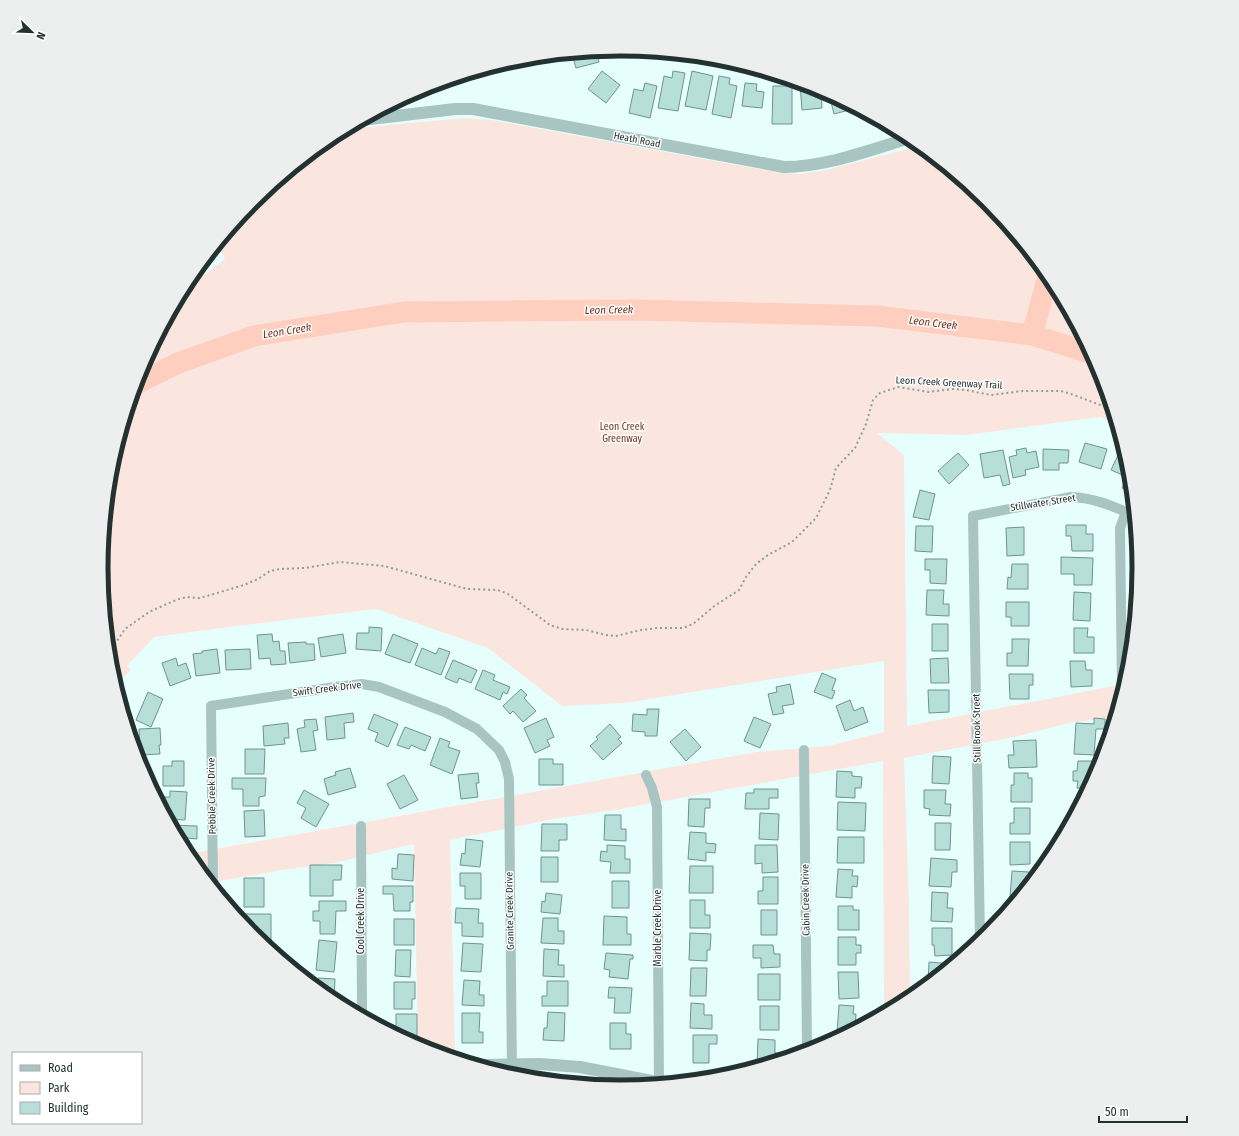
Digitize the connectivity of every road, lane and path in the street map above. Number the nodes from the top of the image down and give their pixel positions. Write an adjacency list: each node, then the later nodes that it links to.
1 (376, 118): 2 (street, Heath Road)
2 (901, 140)
3 (1105, 407): 7 (path, Leon Creek Greenway Trail)
4 (1128, 513): 6 (street, Stillwater Street)
5 (1128, 514): 8 (street)
6 (974, 516): 15 (street, Still Brook Street)
7 (114, 647)
8 (1122, 669)
9 (211, 706): 10 (street, Swift Creek Drive); 14 (street, Pebble Creek Drive)
10 (499, 750): 18 (street, Granite Creek Drive)
11 (804, 750): 17 (street, Cabin Creek Drive)
12 (646, 775): 20 (street, Marble Creek Drive)
13 (360, 826): 16 (street, Cool Creek Drive)
14 (213, 880)
15 (980, 932)
16 (362, 1010)
17 (807, 1044)
18 (512, 1068)
19 (516, 1069): 21 (street)
20 (660, 1078)
21 (642, 1079)

